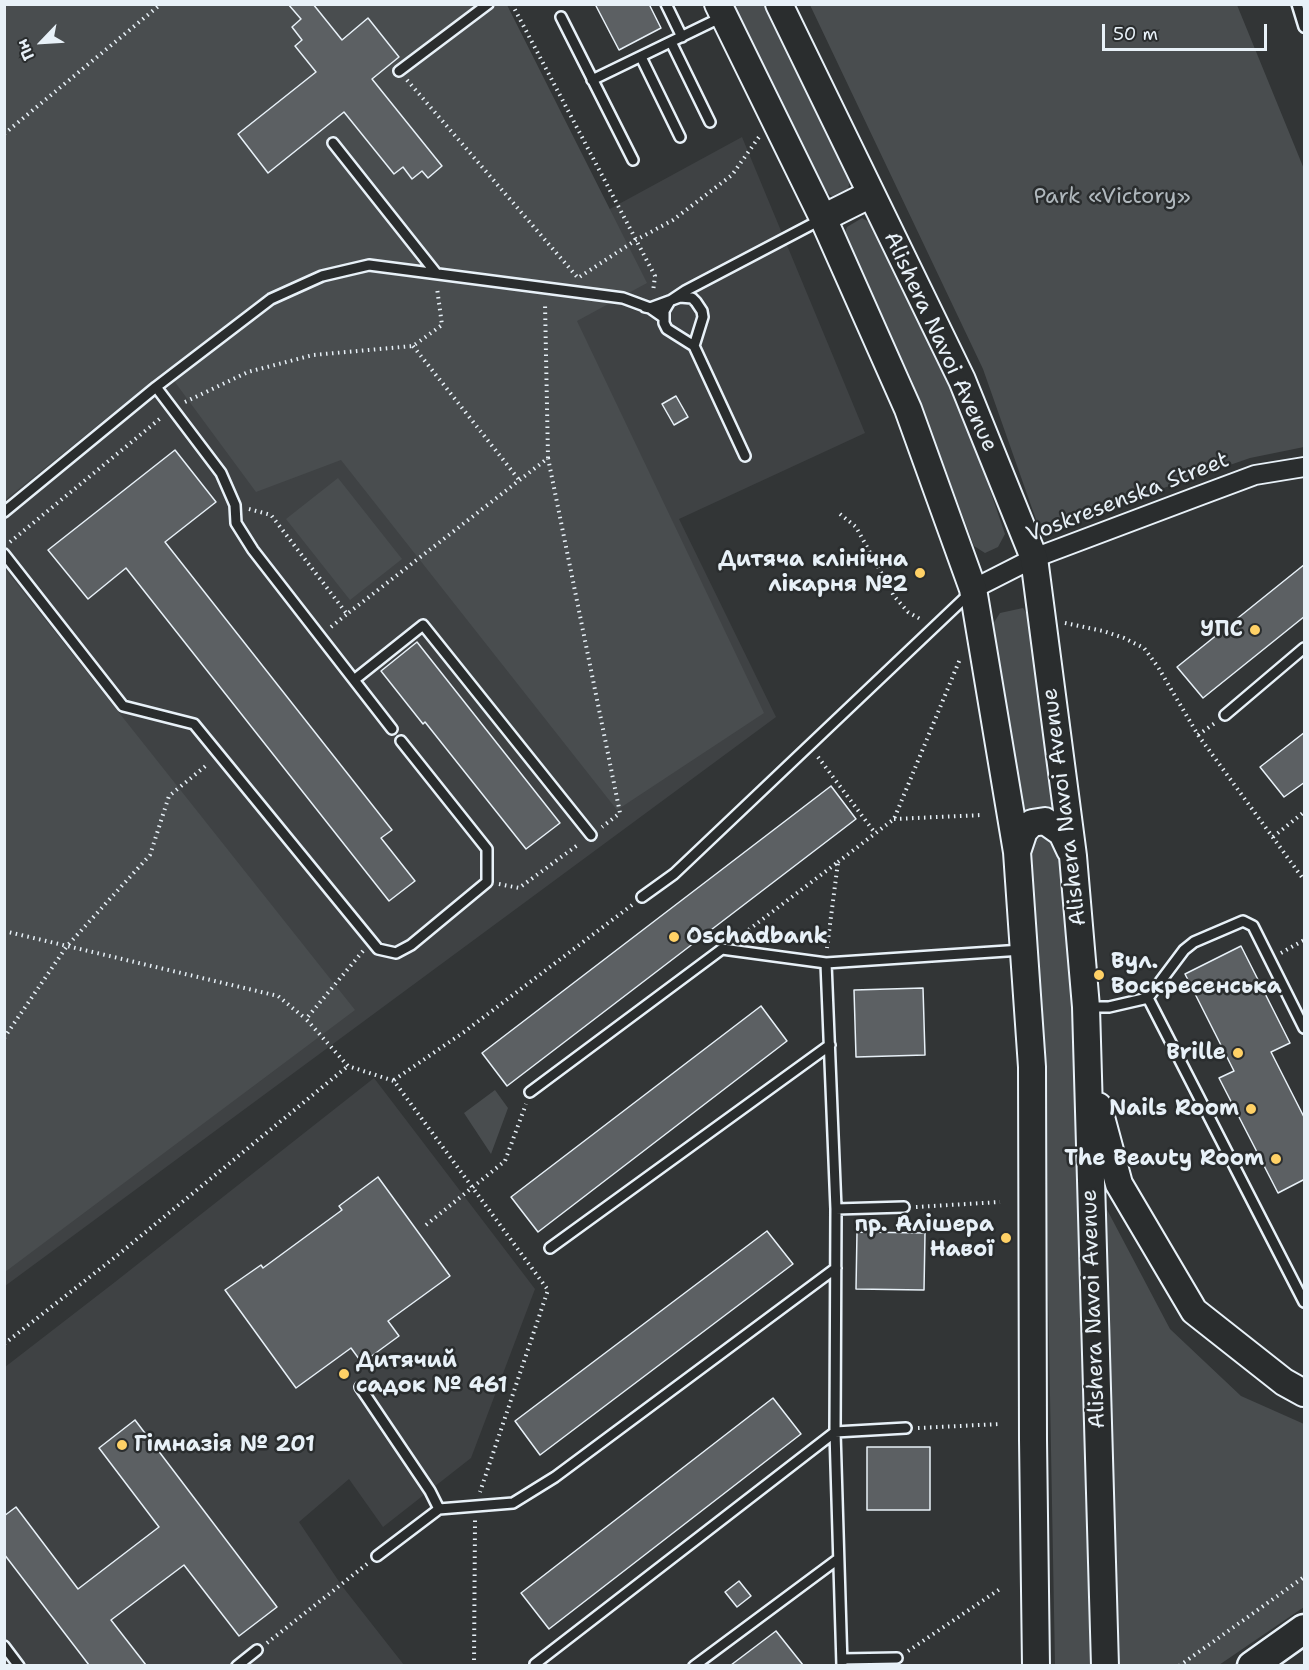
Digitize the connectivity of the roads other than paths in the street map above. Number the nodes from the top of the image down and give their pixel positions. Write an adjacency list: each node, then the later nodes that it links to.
1 (488, 4): 11 (lane)
2 (666, 4): 8 (lane)
3 (779, 4): 17 (street, Alishera Navoi Avenue)
4 (1297, 4): 7 (lane)
5 (721, 10): 8 (lane); 18 (street)
6 (561, 17): 12 (lane)
7 (1305, 27)
8 (682, 37): 9 (lane)
9 (671, 42): 10 (lane); 13 (lane)
10 (641, 57): 12 (lane); 14 (lane)
11 (399, 70)
12 (592, 80): 16 (lane)
13 (710, 122)
14 (680, 137)
15 (333, 143): 19 (lane)
16 (633, 160)
17 (871, 194): 18 (street); 33 (street, Alishera Navoi Avenue)
18 (823, 218): 20 (lane); 34 (street)
19 (436, 273): 23 (lane); 28 (lane)
20 (698, 285): 21 (lane); 22 (lane)
21 (674, 298): 22 (lane); 23 (lane); 24 (lane)
22 (692, 298): 25 (lane)
23 (650, 308): 24 (lane)
24 (663, 317): 26 (lane)
25 (699, 328): 26 (lane); 27 (lane)
26 (677, 335): 27 (lane)
27 (694, 346): 29 (lane)
28 (156, 387): 31 (lane); 36 (lane)
29 (746, 456)
30 (1305, 466): 33 (street, Voskresenska Street)
31 (4, 512)
32 (4, 554): 39 (lane)
33 (1034, 558): 34 (street, Voskresenska Street); 42 (street, Alishera Navoi Avenue)
34 (973, 589): 41 (street); 43 (lane)
35 (1305, 648): 37 (lane)
36 (354, 680): 38 (lane); 40 (lane)
37 (1225, 715)
38 (392, 729)
39 (401, 741)
40 (591, 835)
41 (1017, 852): 42 (street); 44 (street)
42 (1073, 856): 47 (street, Alishera Navoi Avenue)
43 (642, 897)
44 (1023, 950): 45 (lane); 73 (street)
45 (825, 963): 49 (lane); 51 (lane)
46 (1148, 998): 47 (lane); 48 (lane); 56 (lane)
47 (1086, 1007): 50 (street, Alishera Navoi Avenue)
48 (1305, 1028)
49 (830, 1045): 53 (lane); 54 (lane)
50 (1088, 1066): 58 (street); 74 (street, Alishera Navoi Avenue)
51 (530, 1092)
52 (904, 1207): 53 (lane)
53 (836, 1209): 55 (lane)
54 (550, 1248)
55 (836, 1268): 60 (lane); 61 (lane)
56 (1305, 1302)
57 (360, 1387): 61 (lane)
58 (1305, 1393)
59 (906, 1428): 60 (lane)
60 (835, 1432): 63 (lane); 69 (lane)
61 (439, 1509): 62 (lane)
62 (377, 1556)
63 (838, 1559): 68 (lane); 72 (lane)
64 (1305, 1629): 75 (main road)
65 (4, 1646): 70 (lane)
66 (257, 1650): 71 (lane)
67 (897, 1658): 68 (lane)
68 (842, 1662)
69 (535, 1664)
70 (19, 1665)
71 (237, 1665)
72 (694, 1665)
73 (1036, 1665)
74 (1105, 1665)
75 (1252, 1665)

